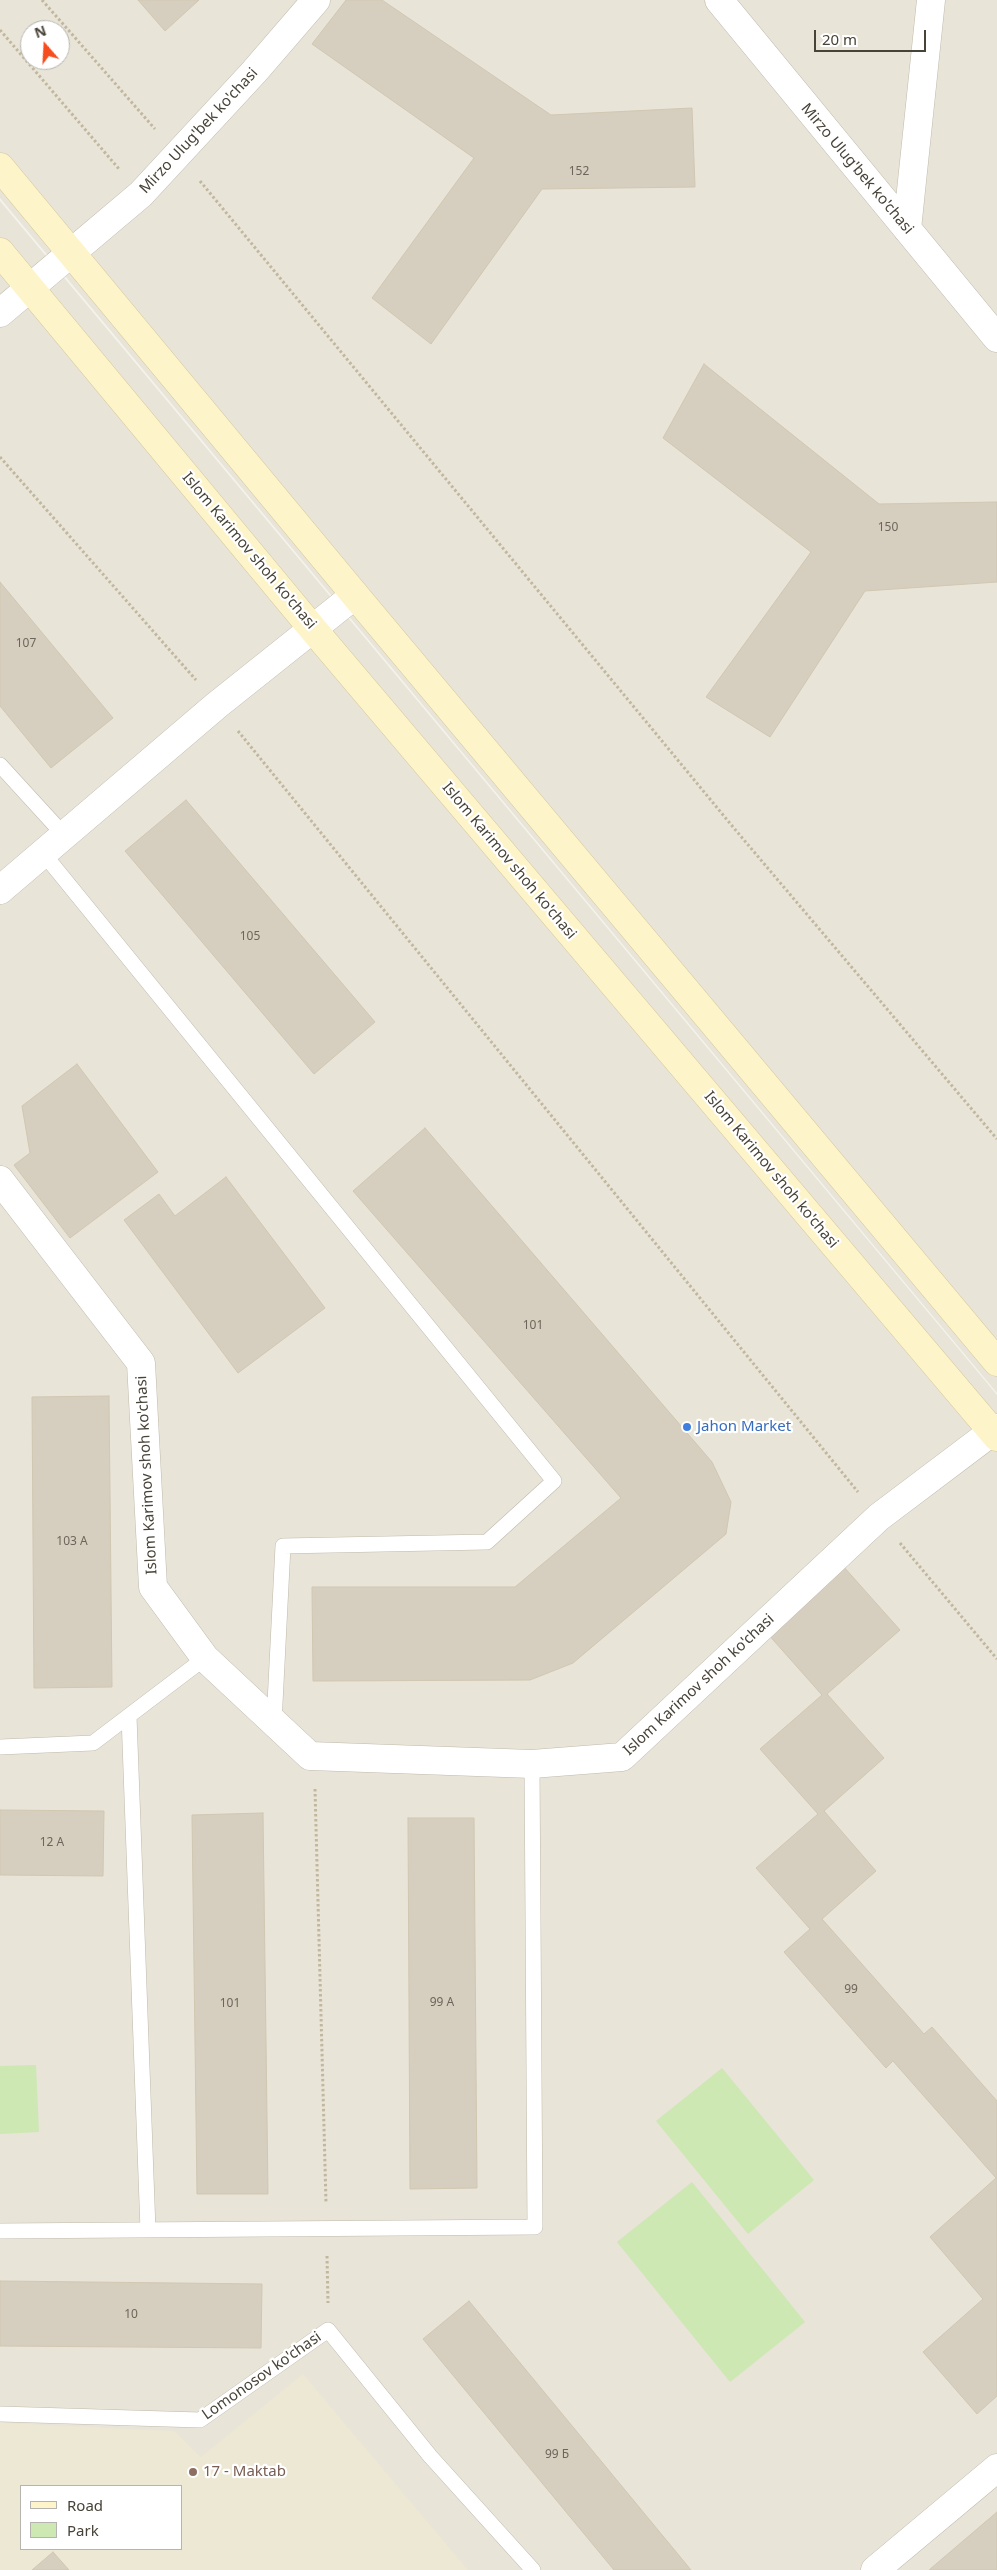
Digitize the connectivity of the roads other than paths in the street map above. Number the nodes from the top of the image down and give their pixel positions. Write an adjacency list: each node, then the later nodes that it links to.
1 (316, 0): 7 (street, Mirzo Ulug'bek ko'chasi)
2 (719, 0): 5 (street, Mirzo Ulug'bek ko'chasi)
3 (930, 0): 5 (street)
4 (0, 167): 7 (main road)
5 (907, 229): 10 (street, Mirzo Ulug'bek ko'chasi)
6 (0, 252): 8 (main road, Islom Karimov shoh ko'chasi)
7 (72, 252): 8 (street); 11 (main road)
8 (30, 287): 9 (street); 12 (main road, Islom Karimov shoh ko'chasi)
9 (0, 313)
10 (997, 338)
11 (354, 594): 12 (street); 18 (main road)
12 (312, 628): 14 (street); 19 (main road, Islom Karimov shoh ko'chasi)
13 (0, 765): 14 (lane)
14 (64, 835): 15 (street)
15 (43, 853): 16 (street); 22 (lane)
16 (0, 890)
17 (0, 1180): 20 (street, Islom Karimov shoh ko'chasi)
18 (997, 1362)
19 (995, 1433): 24 (street, Islom Karimov shoh ko'chasi)
20 (205, 1658): 21 (lane); 22 (street, Islom Karimov shoh ko'chasi)
21 (129, 1716): 23 (lane); 25 (lane)
22 (274, 1723): 24 (street, Islom Karimov shoh ko'chasi)
23 (0, 1746)
24 (532, 1764): 25 (lane)
25 (148, 2230): 26 (lane)
26 (0, 2231)
27 (0, 2414): 29 (lane, Lomonosov ko'chasi)
28 (997, 2468): 30 (street)
29 (533, 2570)
30 (875, 2570)

